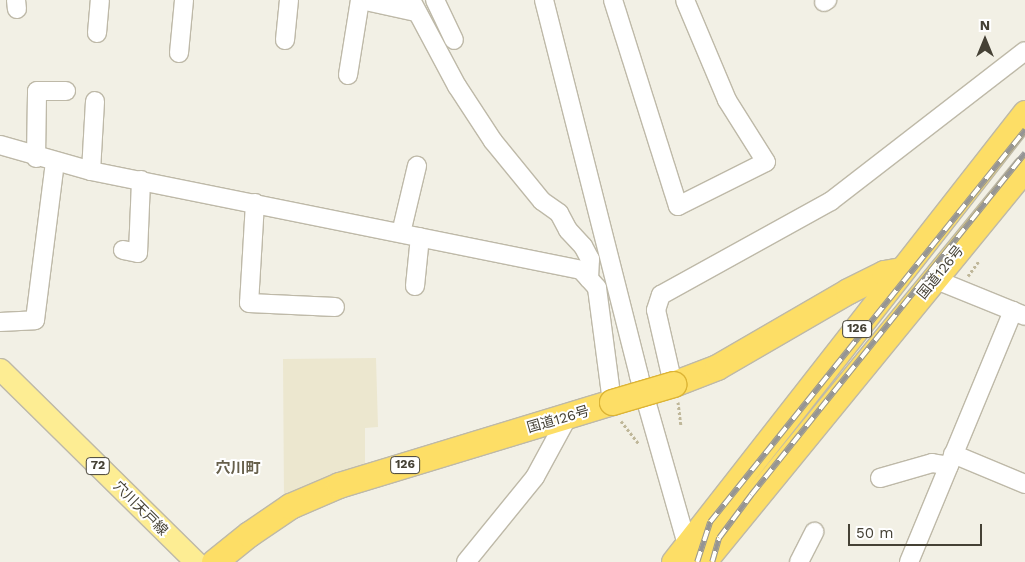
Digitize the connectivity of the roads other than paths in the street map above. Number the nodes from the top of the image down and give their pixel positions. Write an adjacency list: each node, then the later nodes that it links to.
1 (100, 0): 10 (street)
2 (184, 0): 14 (street)
3 (289, 0): 11 (street)
4 (360, 0): 9 (street); 15 (street)
5 (435, 0): 12 (street)
6 (544, 0): 45 (street)
7 (613, 0): 8 (street)
8 (685, 0)
9 (413, 6): 31 (street)
10 (97, 33)
11 (285, 40)
12 (454, 40)
13 (1025, 51): 38 (street)
14 (179, 53)
15 (348, 75)
16 (66, 91): 20 (street)
17 (95, 101): 24 (street)
18 (1025, 112): 30 (highway, 126)
19 (0, 145): 20 (street)
20 (36, 158): 21 (street)
21 (55, 162): 24 (street); 36 (street)
22 (417, 166): 27 (street)
23 (1025, 168): 32 (highway, 国道126号 / 126)
24 (91, 171): 25 (street)
25 (142, 180): 26 (street); 29 (street)
26 (255, 203): 27 (street); 34 (street)
27 (401, 233): 28 (street)
28 (420, 237): 31 (street); 33 (street)
29 (123, 250)
30 (901, 270): 38 (highway, 国道126号 / 126); 45 (highway, 126)
31 (589, 279): 39 (street)
32 (934, 279): 35 (street); 45 (highway, 国道126号 / 126)
33 (415, 286)
34 (335, 306)
35 (1019, 313): 41 (street)
36 (0, 322)
37 (0, 369): 46 (main road, 穴川天戸線 / 72)
38 (676, 390): 39 (highway, 国道126号 / 126, bridge)
39 (614, 407): 40 (highway, 国道126号 / 126)
40 (567, 418): 47 (highway, 国道126号 / 126); 48 (street)
41 (951, 460): 42 (street); 43 (street); 50 (street)
42 (880, 478)
43 (1025, 484)
44 (814, 532): 49 (street)
45 (689, 558)
46 (196, 562)
47 (214, 562)
48 (466, 562)
49 (799, 562)
50 (908, 562)

